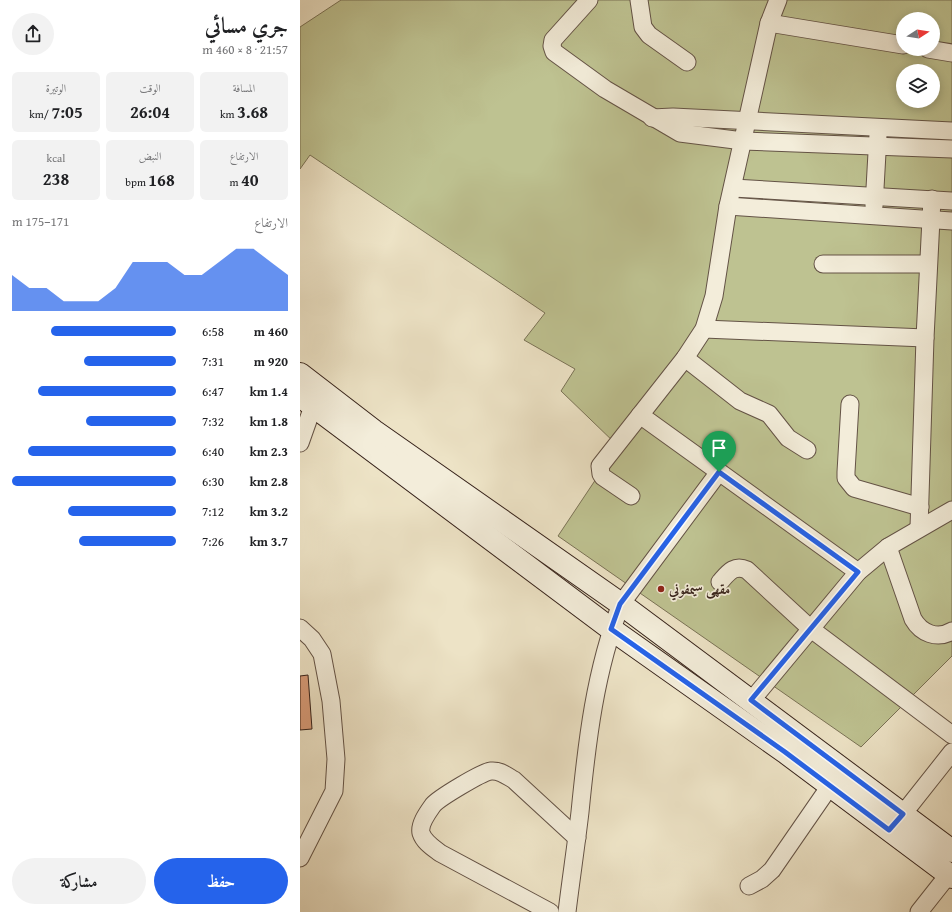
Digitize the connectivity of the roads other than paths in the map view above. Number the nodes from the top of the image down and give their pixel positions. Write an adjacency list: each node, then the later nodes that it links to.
1 (589, 0): 9 (street)
2 (640, 0): 8 (street)
3 (778, 0): 4 (street)
4 (769, 23): 5 (street); 10 (street)
5 (896, 44)
6 (940, 51): 7 (street)
7 (952, 53)
8 (687, 62)
9 (652, 118): 10 (street); 13 (street)
10 (748, 122): 11 (street); 13 (street)
11 (878, 128): 12 (street); 14 (street)
12 (952, 131)
13 (743, 141): 14 (street); 16 (street)
14 (877, 146): 15 (street); 17 (street)
15 (952, 149)
16 (733, 188): 17 (street); 20 (street)
17 (874, 196): 18 (street); 21 (street)
18 (932, 199): 19 (street); 22 (street)
19 (952, 201)
20 (728, 206): 21 (street); 26 (street)
21 (873, 216): 22 (street)
22 (931, 220): 23 (street); 25 (street)
23 (952, 222)
24 (824, 264): 25 (street)
25 (928, 264): 27 (street)
26 (704, 329): 27 (street); 28 (street)
27 (925, 338): 37 (street)
28 (685, 358): 32 (street); 34 (street)
29 (300, 374): 30 (main road)
30 (311, 397): 33 (street); 43 (main road); 45 (main road)
31 (850, 404): 37 (street)
32 (640, 415): 35 (street); 36 (street)
33 (300, 443)
34 (807, 450)
35 (719, 472): 41 (street); 43 (street)
36 (631, 496)
37 (920, 507): 39 (street)
38 (952, 510): 39 (street)
39 (920, 528): 40 (street)
40 (888, 547): 41 (street); 47 (street)
41 (858, 572): 46 (street)
42 (720, 582): 46 (street)
43 (620, 604): 45 (street); 48 (main road)
44 (300, 628): 55 (street)
45 (611, 629): 51 (main road); 53 (street)
46 (811, 629): 48 (street); 49 (street)
47 (952, 631)
48 (751, 700): 52 (main road)
49 (952, 735)
50 (952, 752): 52 (street)
51 (830, 786): 52 (main road); 57 (street)
52 (896, 822): 54 (main road); 56 (main road)
53 (577, 838): 58 (street); 59 (street)
54 (952, 851)
55 (300, 858)
56 (950, 876): 60 (street)
57 (749, 886)
58 (550, 912)
59 (567, 912)
60 (919, 912)

